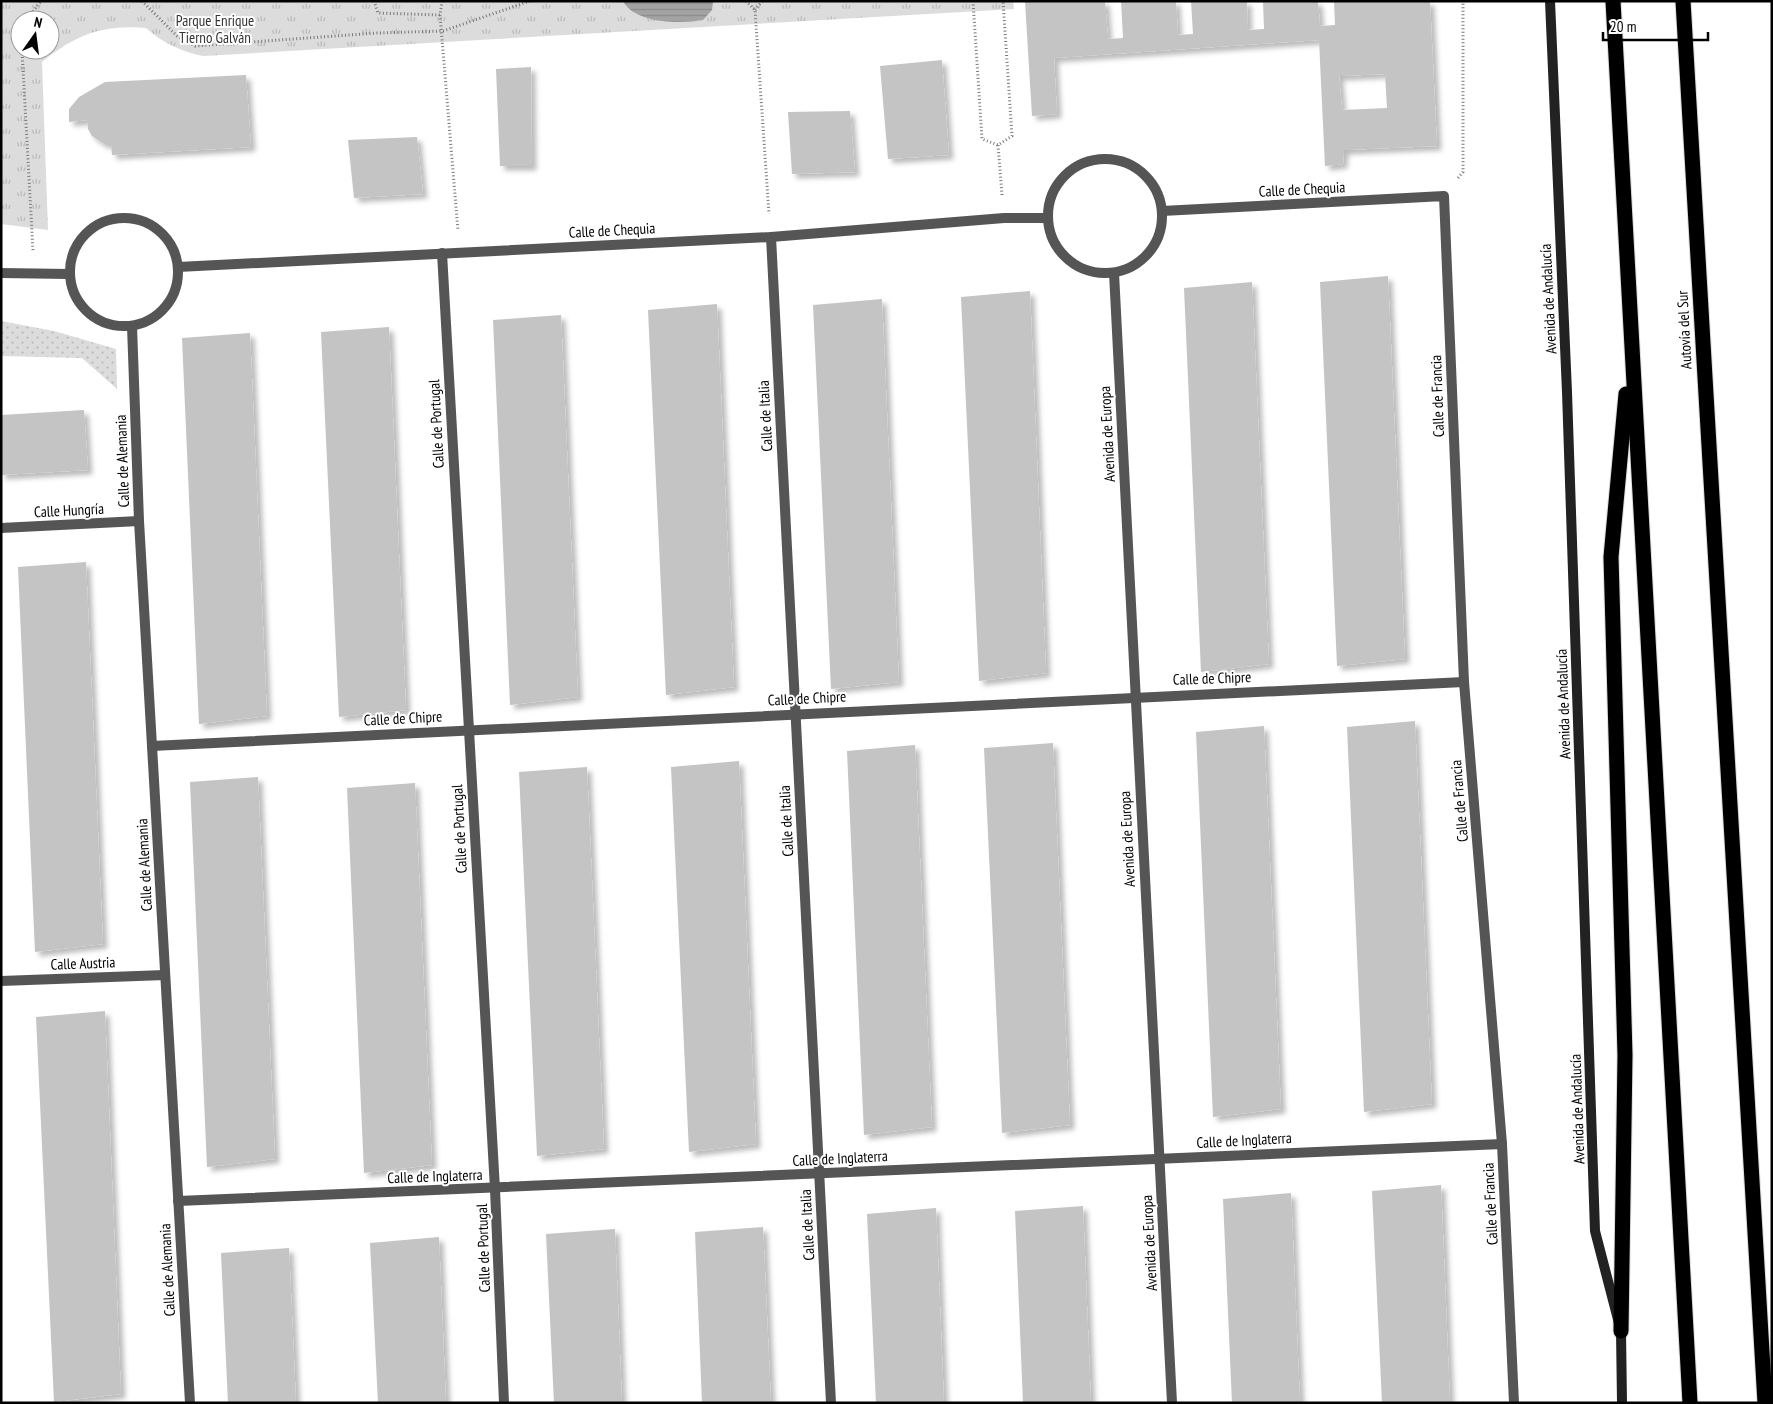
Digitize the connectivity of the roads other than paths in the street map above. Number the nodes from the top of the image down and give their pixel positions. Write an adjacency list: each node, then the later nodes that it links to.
1 (1550, 1): 29 (street, Avenida de Andalucía)
2 (1613, 1): 14 (highway)
3 (1683, 1): 37 (highway, Autovía del Sur)
4 (1444, 196): 5 (street, Calle de Chequia); 17 (street, Calle de Francia)
5 (1162, 211): 6 (street); 11 (street)
6 (1047, 218): 7 (street, Calle de Chequia); 11 (street)
7 (771, 237): 8 (street, Calle de Chequia); 19 (street, Calle de Italia)
8 (442, 253): 9 (street, Calle de Chequia); 20 (street, Calle de Portugal)
9 (178, 267): 12 (street); 13 (street)
10 (1, 272): 12 (street)
11 (1114, 273): 18 (street, Avenida de Europa)
12 (69, 274): 13 (street)
13 (132, 326): 15 (street, Calle de Alemania)
14 (1630, 343): 29 (highway); 36 (highway)
15 (139, 521): 16 (street, Calle Hungría); 21 (street, Calle de Alemania)
16 (1, 528)
17 (1464, 682): 18 (street, Calle de Chipre); 24 (street, Calle de Francia)
18 (1135, 697): 19 (street, Calle de Chipre); 25 (street, Avenida de Europa)
19 (796, 714): 20 (street, Calle de Chipre); 26 (street, Calle de Italia)
20 (469, 730): 21 (street, Calle de Chipre); 27 (street, Calle de Portugal)
21 (152, 746): 22 (street, Calle de Alemania)
22 (165, 975): 23 (street, Calle Austria); 28 (street, Calle de Alemania)
23 (1, 981)
24 (1502, 1144): 25 (street, Calle de Inglaterra); 34 (street, Calle de Francia)
25 (1159, 1159): 26 (street, Calle de Inglaterra); 33 (street, Avenida de Europa)
26 (820, 1174): 27 (street, Calle de Inglaterra); 32 (street, Calle de Italia)
27 (495, 1189): 28 (street, Calle de Inglaterra); 31 (street, Calle de Portugal)
28 (178, 1201): 30 (street, Calle de Alemania)
29 (1621, 1331): 35 (street, Avenida de Andalucía)
30 (190, 1403)
31 (504, 1403)
32 (831, 1403)
33 (1172, 1403)
34 (1514, 1403)
35 (1622, 1403)
36 (1690, 1403)
37 (1765, 1403)

